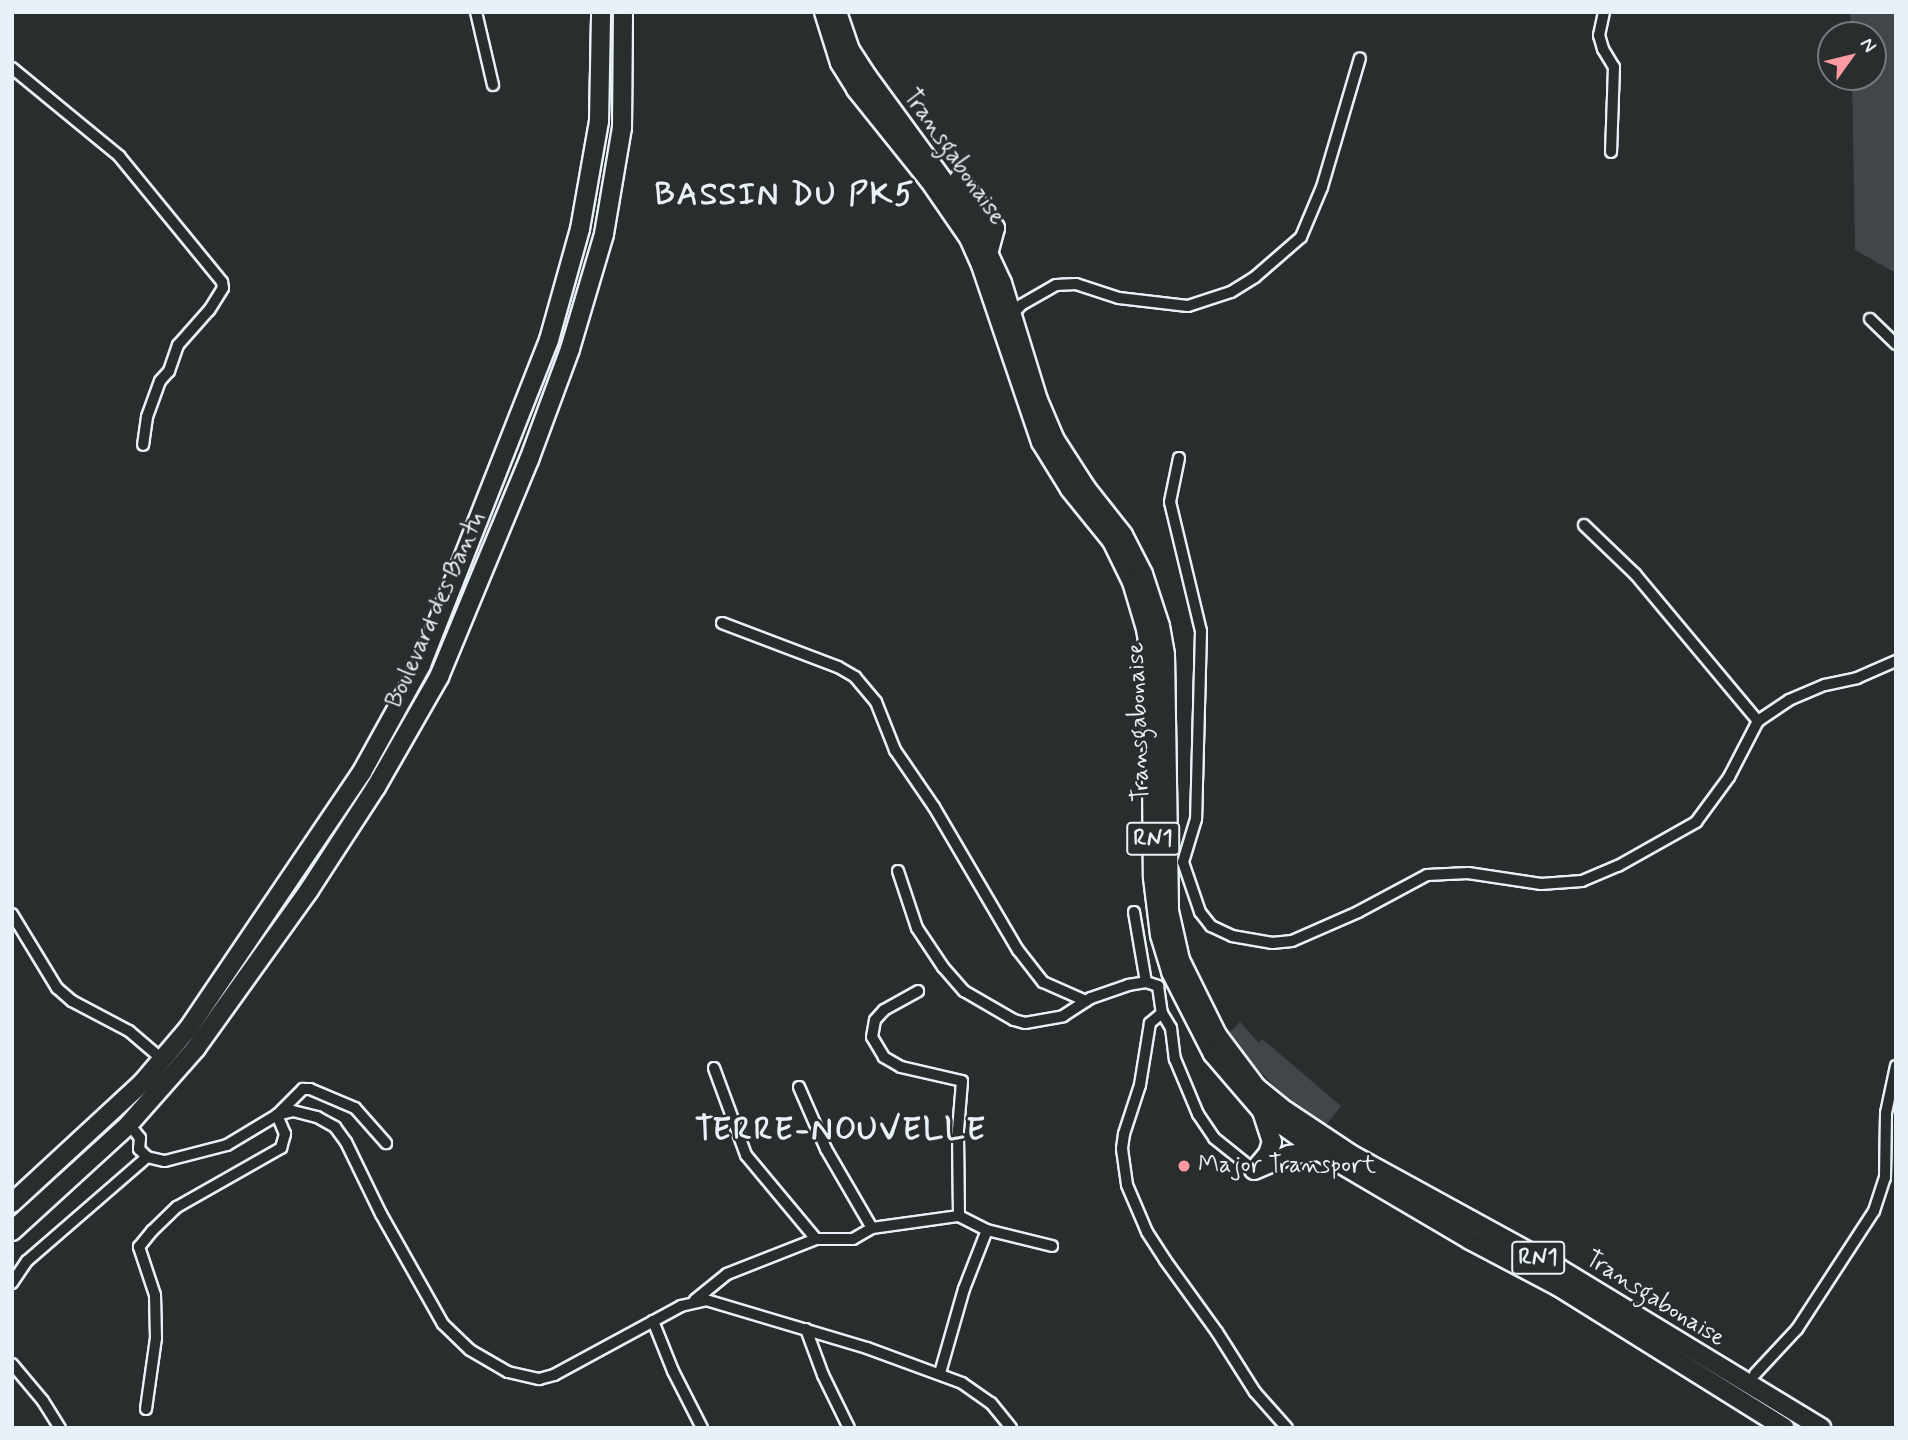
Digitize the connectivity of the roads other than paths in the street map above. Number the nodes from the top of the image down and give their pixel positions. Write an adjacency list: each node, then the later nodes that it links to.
1 (476, 12): 9 (street)
2 (601, 12): 28 (highway, Boulevard des Bantu)
3 (623, 12): 34 (highway, Boulevard des Bantu)
4 (824, 12): 32 (highway, Transgabonaise / RN1)
5 (837, 12): 11 (highway, Transgabonaise / RN1)
6 (1604, 12): 10 (street)
7 (1360, 58): 11 (street)
8 (12, 68): 14 (street)
9 (493, 85)
10 (1611, 152)
11 (1012, 315): 20 (highway, Transgabonaise / RN1)
12 (1870, 319): 13 (street)
13 (1896, 344)
14 (143, 445)
15 (1179, 458): 20 (street)
16 (1584, 525): 19 (street)
17 (722, 623): 26 (street)
18 (1896, 661): 19 (street)
19 (1758, 721): 20 (street)
20 (1175, 861): 60 (highway, Transgabonaise / RN1)
21 (898, 871): 26 (street)
22 (1134, 912): 24 (street)
23 (12, 914): 28 (street)
24 (1146, 982): 26 (street); 27 (street)
25 (918, 991): 40 (street)
26 (1086, 1001)
27 (1162, 1013): 38 (street); 58 (street)
28 (163, 1060): 39 (highway, Boulevard des Bantu)
29 (1896, 1066): 52 (street)
30 (714, 1068): 44 (street)
31 (799, 1087): 41 (street)
32 (1262, 1111): 36 (highway, Transgabonaise / RN1); 38 (highway)
33 (277, 1115): 35 (street); 37 (street); 48 (street); 53 (street)
34 (129, 1124): 37 (street); 43 (highway, Boulevard des Bantu)
35 (387, 1143)
36 (1319, 1151): 38 (highway); 59 (highway, Transgabonaise / RN1)
37 (147, 1157): 46 (street)
38 (1254, 1170)
39 (12, 1203)
40 (959, 1216): 41 (street); 42 (street)
41 (872, 1228): 44 (street)
42 (987, 1230): 45 (street); 51 (street)
43 (12, 1231)
44 (816, 1239): 47 (street)
45 (1052, 1246)
46 (12, 1283)
47 (694, 1301): 48 (street); 49 (street)
48 (653, 1321): 55 (street)
49 (806, 1329): 51 (street); 56 (street)
50 (12, 1364): 54 (street)
51 (940, 1373): 57 (street)
52 (1755, 1374)
53 (146, 1409)
54 (60, 1428)
55 (702, 1428)
56 (849, 1428)
57 (1011, 1428)
58 (1287, 1428)
59 (1785, 1428)
60 (1821, 1428)

